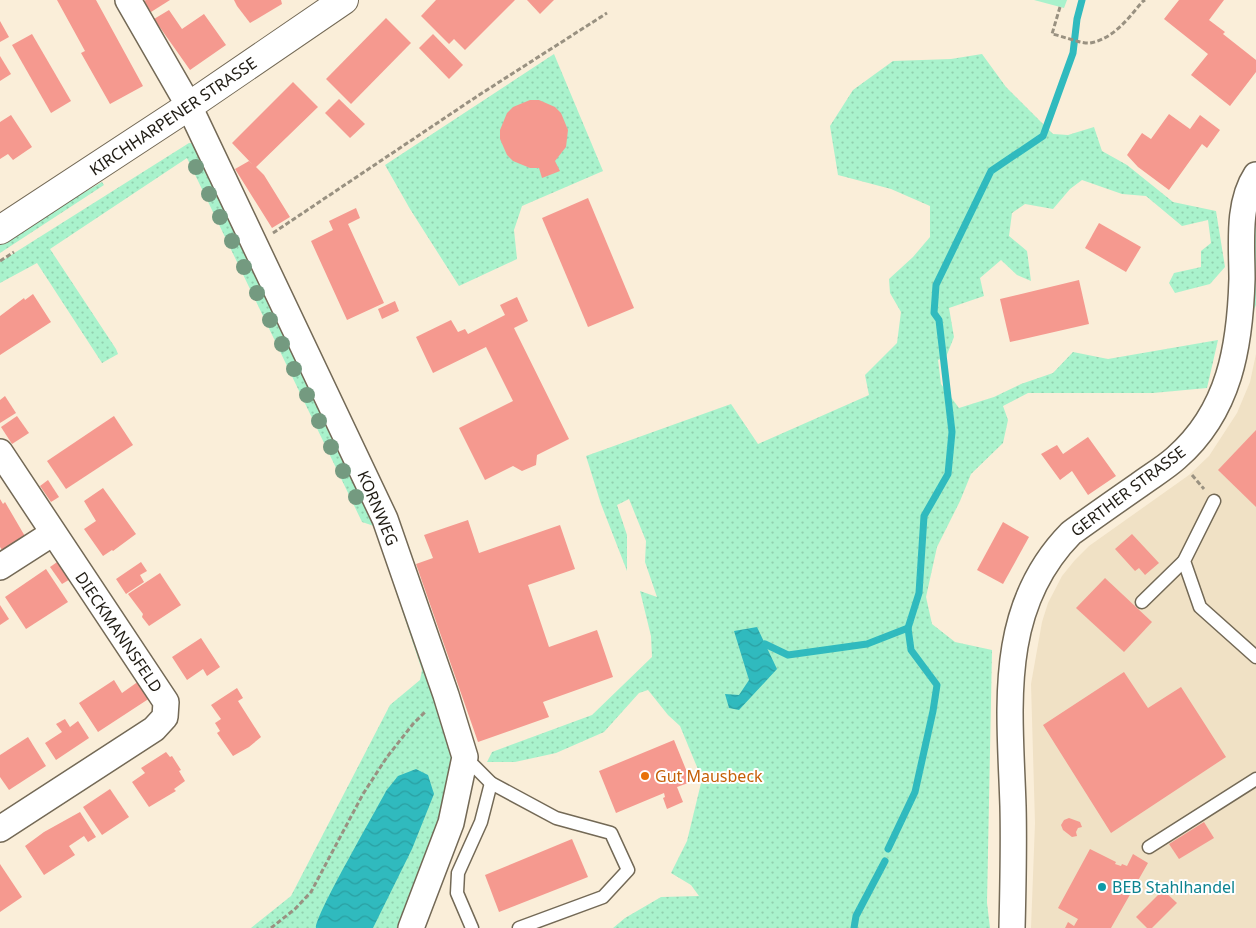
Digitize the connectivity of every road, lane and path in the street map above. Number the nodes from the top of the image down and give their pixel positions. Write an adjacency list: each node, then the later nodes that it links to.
1 (128, 0): 6 (street, KORNWEG)
2 (344, 0): 6 (street, KIRCHHARPENER STRASSE)
3 (1146, 0): 4 (path)
4 (1060, 6)
5 (607, 13): 9 (path)
6 (189, 106): 8 (street, KIRCHHARPENER STRASSE); 9 (street, KORNWEG)
7 (1256, 175): 29 (street, GERTHER STRASSE)
8 (0, 230)
9 (255, 244): 19 (street, KORNWEG)
10 (0, 452): 14 (street, DIECKMANNSFELD)
11 (1192, 474): 12 (path)
12 (1201, 485)
13 (1214, 501): 15 (lane)
14 (53, 533): 16 (street); 23 (street, DIECKMANNSFELD)
15 (1184, 560): 17 (lane); 18 (lane)
16 (0, 567)
17 (1142, 602)
18 (1256, 658)
19 (446, 695): 20 (street, KORNWEG); 25 (path)
20 (465, 757): 22 (lane); 26 (street, KORNWEG)
21 (1256, 779): 24 (lane)
22 (491, 783): 27 (lane); 28 (lane)
23 (0, 829)
24 (1150, 847)
25 (271, 928)
26 (411, 928)
27 (472, 928)
28 (519, 928)
29 (1012, 928)

